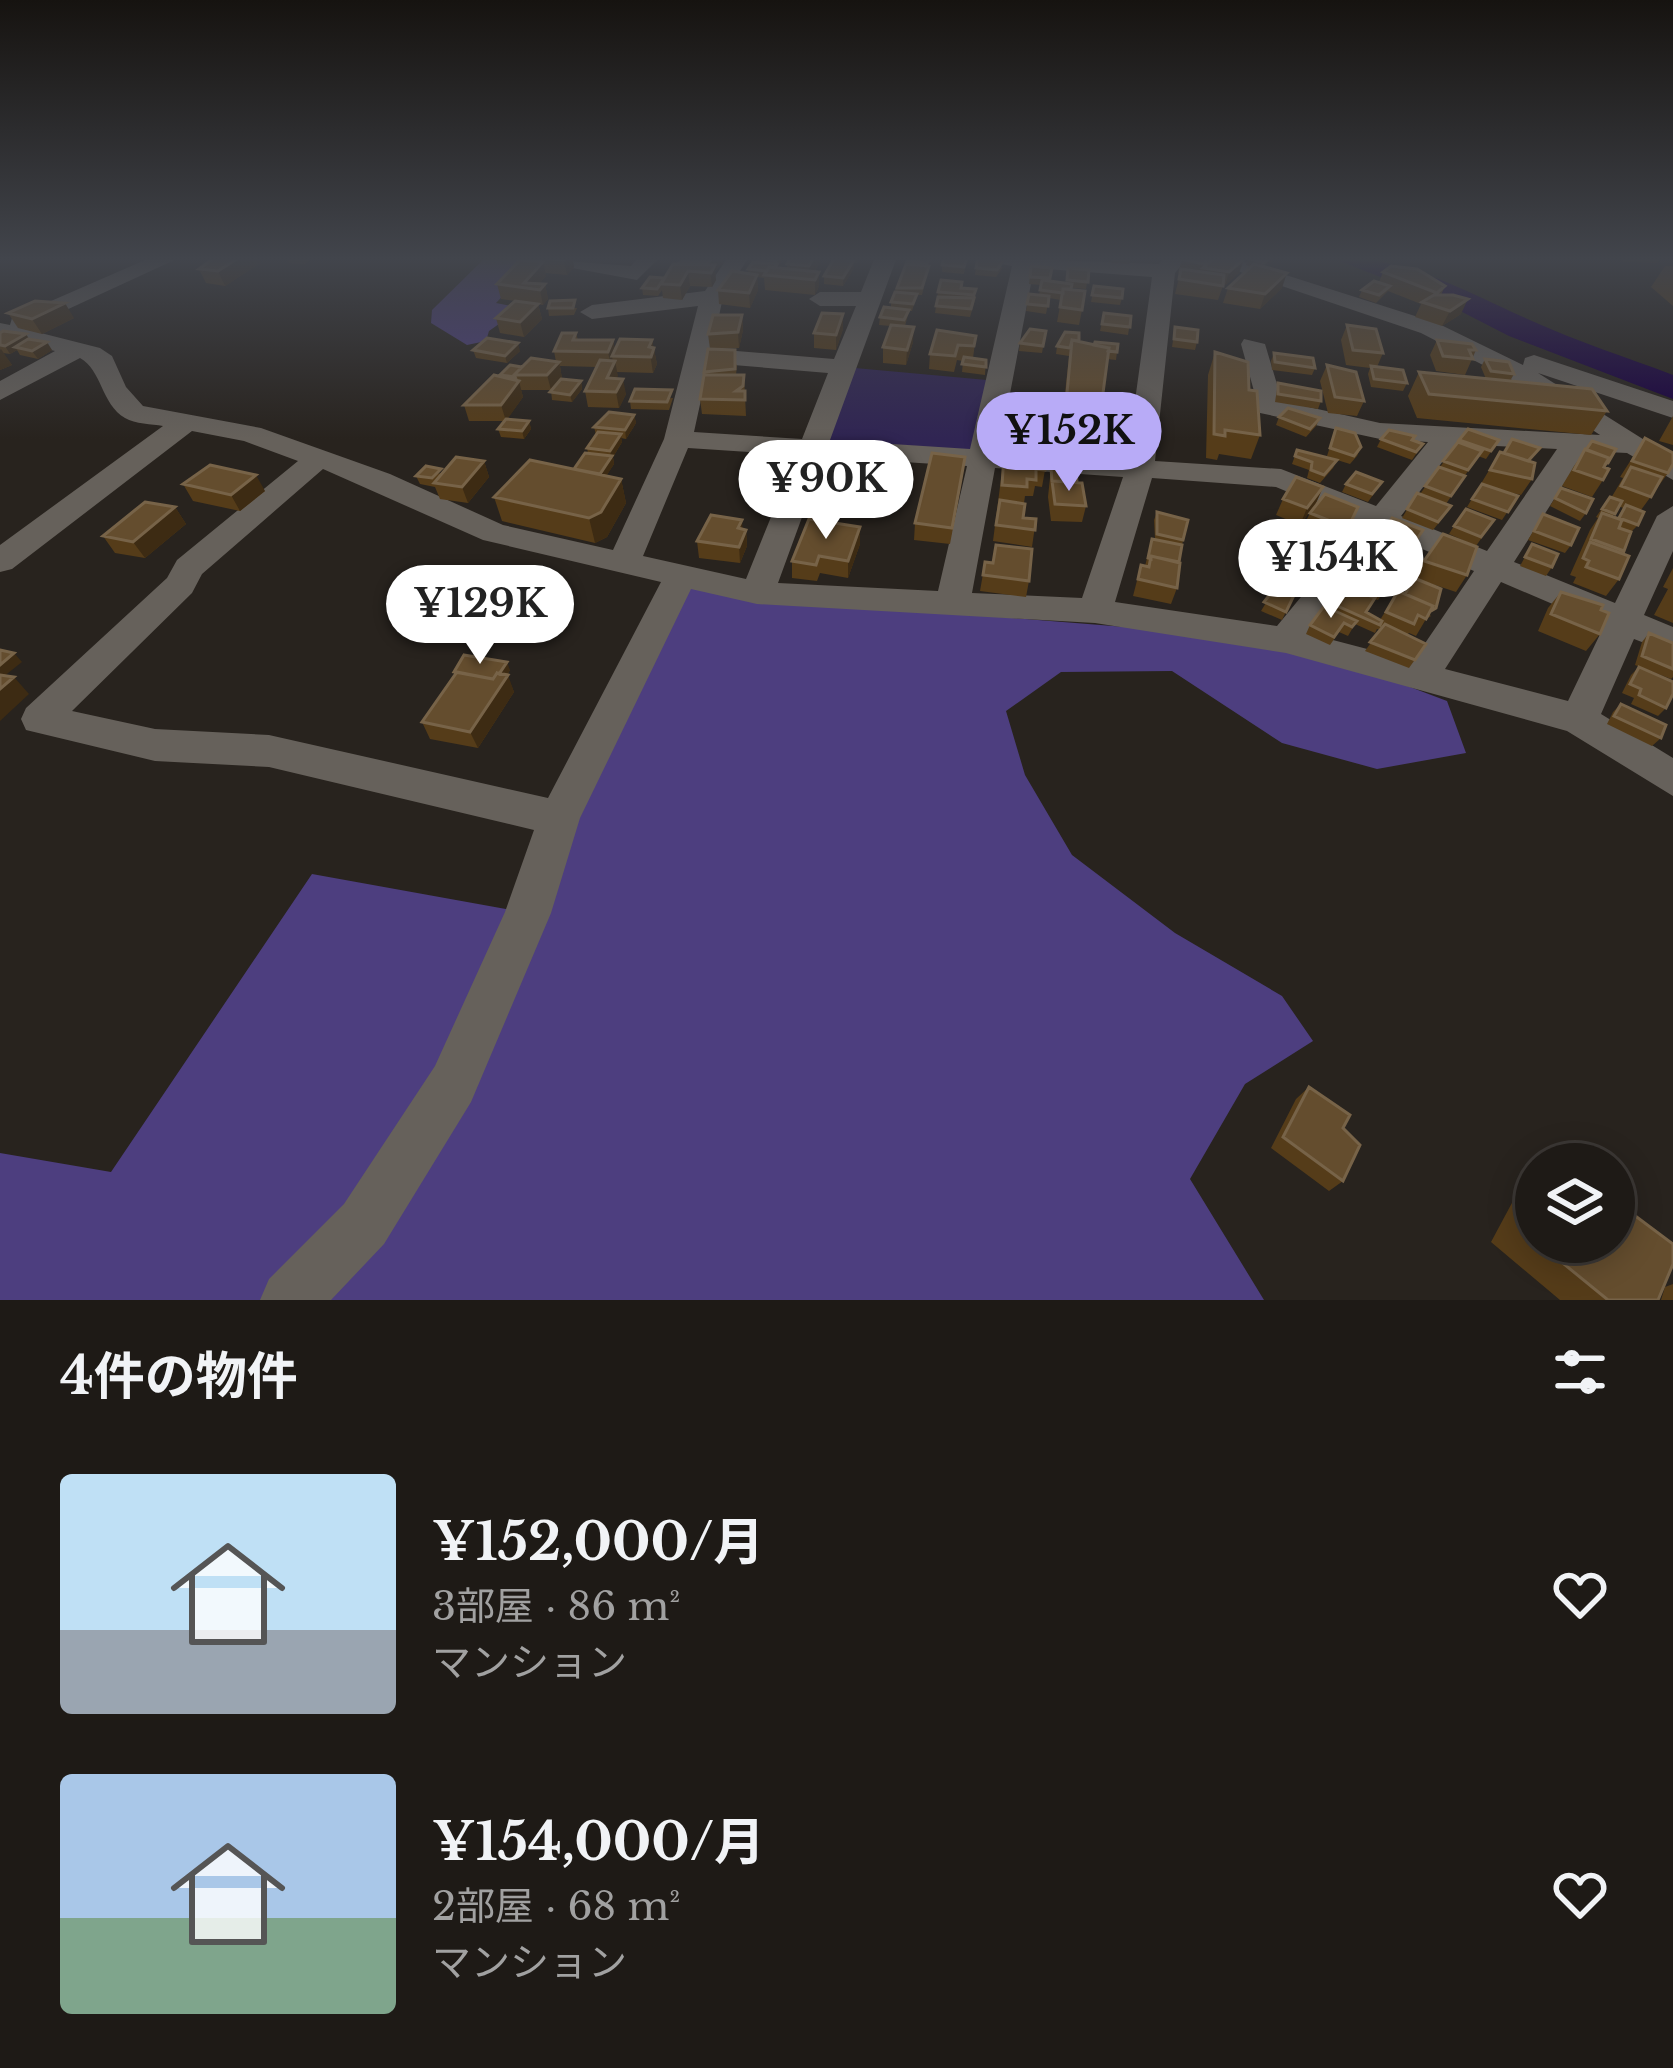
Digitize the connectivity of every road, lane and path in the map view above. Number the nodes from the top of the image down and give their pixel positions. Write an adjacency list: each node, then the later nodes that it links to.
1 (32, 318): 8 (street)
2 (587, 318): 10 (street)
3 (707, 318): 13 (street)
4 (864, 318): 14 (street)
5 (1011, 318): 26 (street)
6 (1163, 318): 28 (street)
7 (1368, 318): 9 (street)
8 (1, 331): 12 (street)
9 (1420, 337): 16 (street); 18 (street)
10 (569, 339)
11 (1253, 344): 19 (street)
12 (77, 349): 17 (street); 20 (street)
13 (699, 355): 14 (street); 23 (street)
14 (844, 367): 25 (street)
15 (1466, 382): 16 (street)
16 (1548, 388): 24 (street)
17 (0, 392)
18 (1673, 410)
19 (1332, 422): 21 (street); 30 (street)
20 (185, 423): 27 (street); 33 (street)
21 (1451, 432): 22 (street); 32 (street)
22 (1579, 438): 24 (street); 35 (street)
23 (678, 440): 25 (street); 34 (street)
24 (1640, 446): 29 (street)
25 (809, 448): 26 (street); 37 (street)
26 (981, 457): 28 (street); 38 (street)
27 (319, 458): 34 (street); 46 (street)
28 (1140, 469): 30 (street); 39 (street)
29 (1673, 471)
30 (1281, 478): 32 (street)
31 (1673, 516): 40 (street)
32 (1381, 519): 35 (street); 41 (street)
33 (0, 561)
34 (624, 562): 36 (street)
35 (1493, 566): 40 (street); 43 (street)
36 (680, 578): 37 (street); 46 (street)
37 (757, 592): 38 (street)
38 (953, 602): 39 (street)
39 (1095, 611): 41 (street)
40 (1628, 623): 42 (street); 44 (street)
41 (1286, 640): 43 (street)
42 (1673, 641)
43 (1419, 680): 44 (street)
44 (1579, 719): 45 (street)
45 (1673, 779)
46 (560, 818): 47 (street)
47 (290, 1300)

